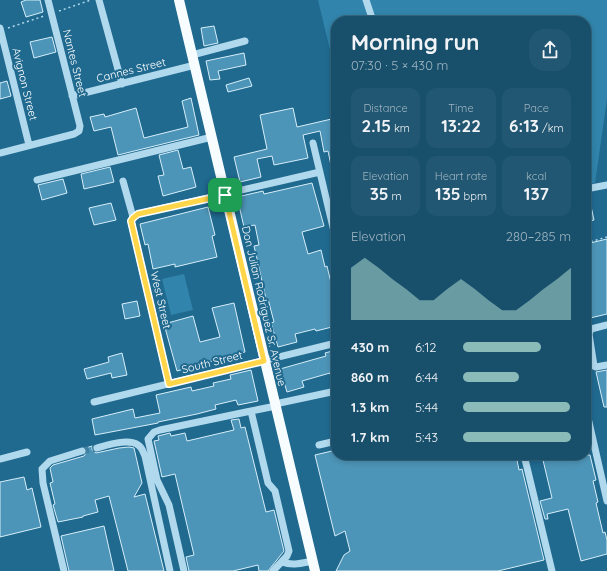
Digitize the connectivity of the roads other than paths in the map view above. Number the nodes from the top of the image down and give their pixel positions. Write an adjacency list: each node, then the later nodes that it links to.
1 (48, 0): 11 (street, Nantes Street)
2 (99, 0): 10 (street)
3 (179, 0): 8 (main road, Don Julian Rodriguez Sr. Avenue)
4 (366, 0): 5 (street)
5 (371, 16)
6 (0, 28): 14 (street, Avignon Street)
7 (245, 41): 8 (street)
8 (192, 55): 9 (main road, Don Julian Rodriguez Sr. Avenue)
9 (195, 65): 10 (street, Cannes Street); 12 (main road, Don Julian Rodriguez Sr. Avenue)
10 (122, 84): 11 (street, Cannes Street)
11 (72, 96): 14 (street, Nantes Street)
12 (212, 137): 17 (street); 21 (main road, Don Julian Rodriguez Sr. Avenue)
13 (312, 143): 16 (street)
14 (29, 145): 15 (street)
15 (0, 153)
16 (320, 172): 21 (street); 23 (street)
17 (36, 180)
18 (123, 181): 22 (street, West Street)
19 (607, 185): 20 (street)
20 (591, 188)
21 (225, 195): 22 (street); 28 (main road, Don Julian Rodriguez Sr. Avenue)
22 (132, 219): 30 (street, West Street)
23 (331, 219)
24 (607, 324): 25 (street)
25 (591, 329)
26 (331, 345): 28 (street, South Street)
27 (591, 347): 29 (street)
28 (264, 361): 30 (street, South Street); 33 (main road, Don Julian Rodriguez Sr. Avenue)
29 (607, 365)
30 (169, 384): 32 (street, South Street)
31 (331, 392): 33 (street)
32 (94, 402)
33 (275, 405): 34 (street); 45 (main road, Don Julian Rodriguez Sr. Avenue)
34 (251, 410): 44 (street); 48 (street)
35 (591, 431): 43 (street)
36 (331, 443): 37 (street)
37 (319, 445)
38 (97, 448): 47 (street)
39 (82, 451): 46 (street)
40 (27, 452): 41 (street)
41 (0, 459)
42 (525, 460): 50 (street)
43 (607, 501)
44 (282, 562): 45 (street); 49 (street)
45 (314, 566)
46 (64, 571)
47 (170, 571)
48 (184, 571)
49 (273, 571)
50 (552, 571)

